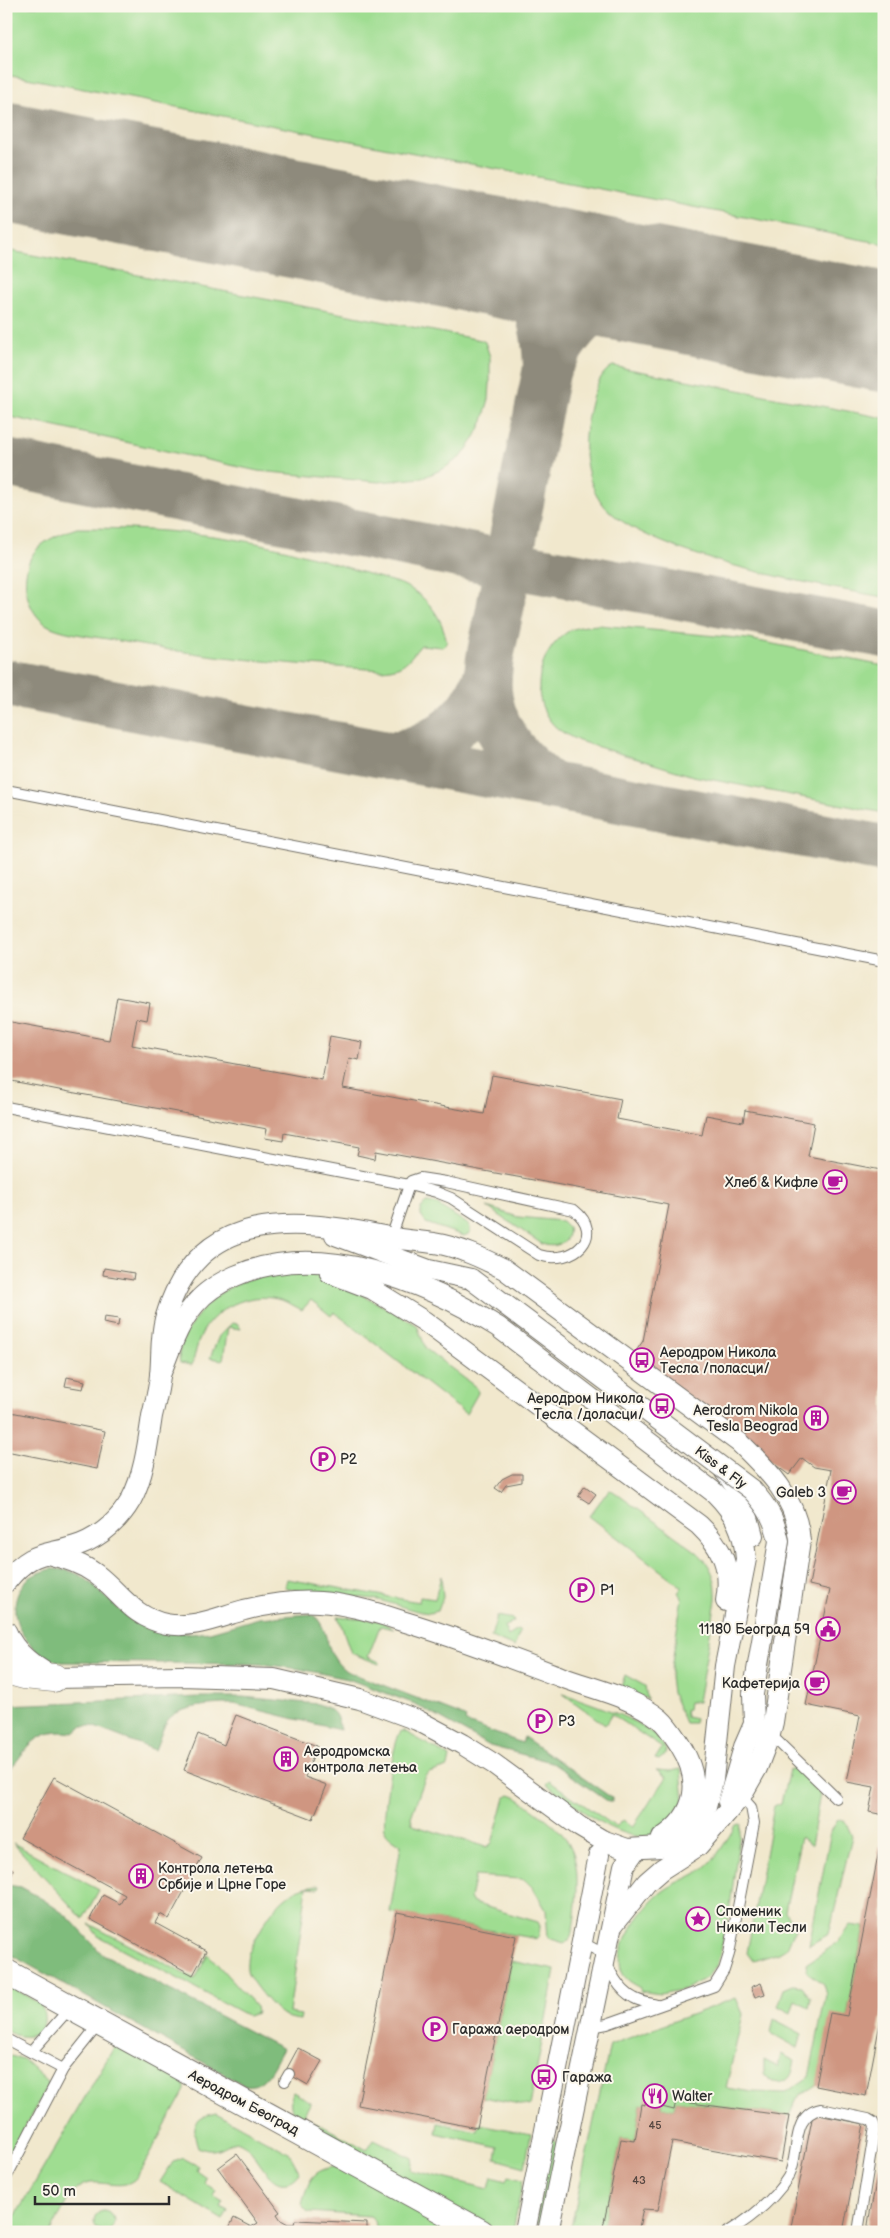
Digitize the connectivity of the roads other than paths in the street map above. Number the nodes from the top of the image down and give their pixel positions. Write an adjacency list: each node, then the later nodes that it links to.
1 (6, 790): 2 (lane)
2 (884, 960)
3 (6, 1107): 4 (lane)
4 (409, 1185): 4 (lane); 5 (lane)
5 (389, 1245): 8 (street); 14 (street); 19 (street, Kiss & Fly, bridge)
6 (290, 1262): 7 (street); 8 (street); 15 (street)
7 (419, 1288): 15 (street); 15 (street)
8 (160, 1375): 9 (street)
9 (44, 1553): 10 (street); 20 (street)
10 (6, 1582)
11 (6, 1631): 13 (street)
12 (6, 1670): 13 (main road)
13 (54, 1678): 18 (street)
14 (772, 1728): 16 (street); 17 (lane)
15 (716, 1739): 20 (street)
16 (741, 1796): 19 (street); 28 (lane)
17 (836, 1798)
18 (556, 1809): 20 (street); 21 (street)
19 (724, 1814): 23 (street)
20 (642, 1848): 22 (street)
21 (599, 1854): 22 (street); 25 (street)
22 (624, 1866): 23 (street); 24 (street)
23 (662, 1869): 24 (street)
24 (612, 1926): 26 (street)
25 (581, 1942): 26 (lane); 37 (street)
26 (606, 1955): 28 (lane); 31 (street)
27 (6, 1972): 29 (street, Аеродром Београд)
28 (658, 2005): 31 (lane)
29 (70, 2008): 30 (street, Аеродром Београд); 33 (lane)
30 (99, 2024): 34 (lane); 36 (street, Аеродром Београд)
31 (591, 2026): 38 (street)
32 (6, 2039): 33 (lane)
33 (31, 2052): 34 (lane)
34 (63, 2069): 35 (lane)
35 (6, 2178)
36 (479, 2231)
37 (525, 2232)
38 (548, 2232)
39 (728, 2232): 40 (lane)
40 (858, 2232)

